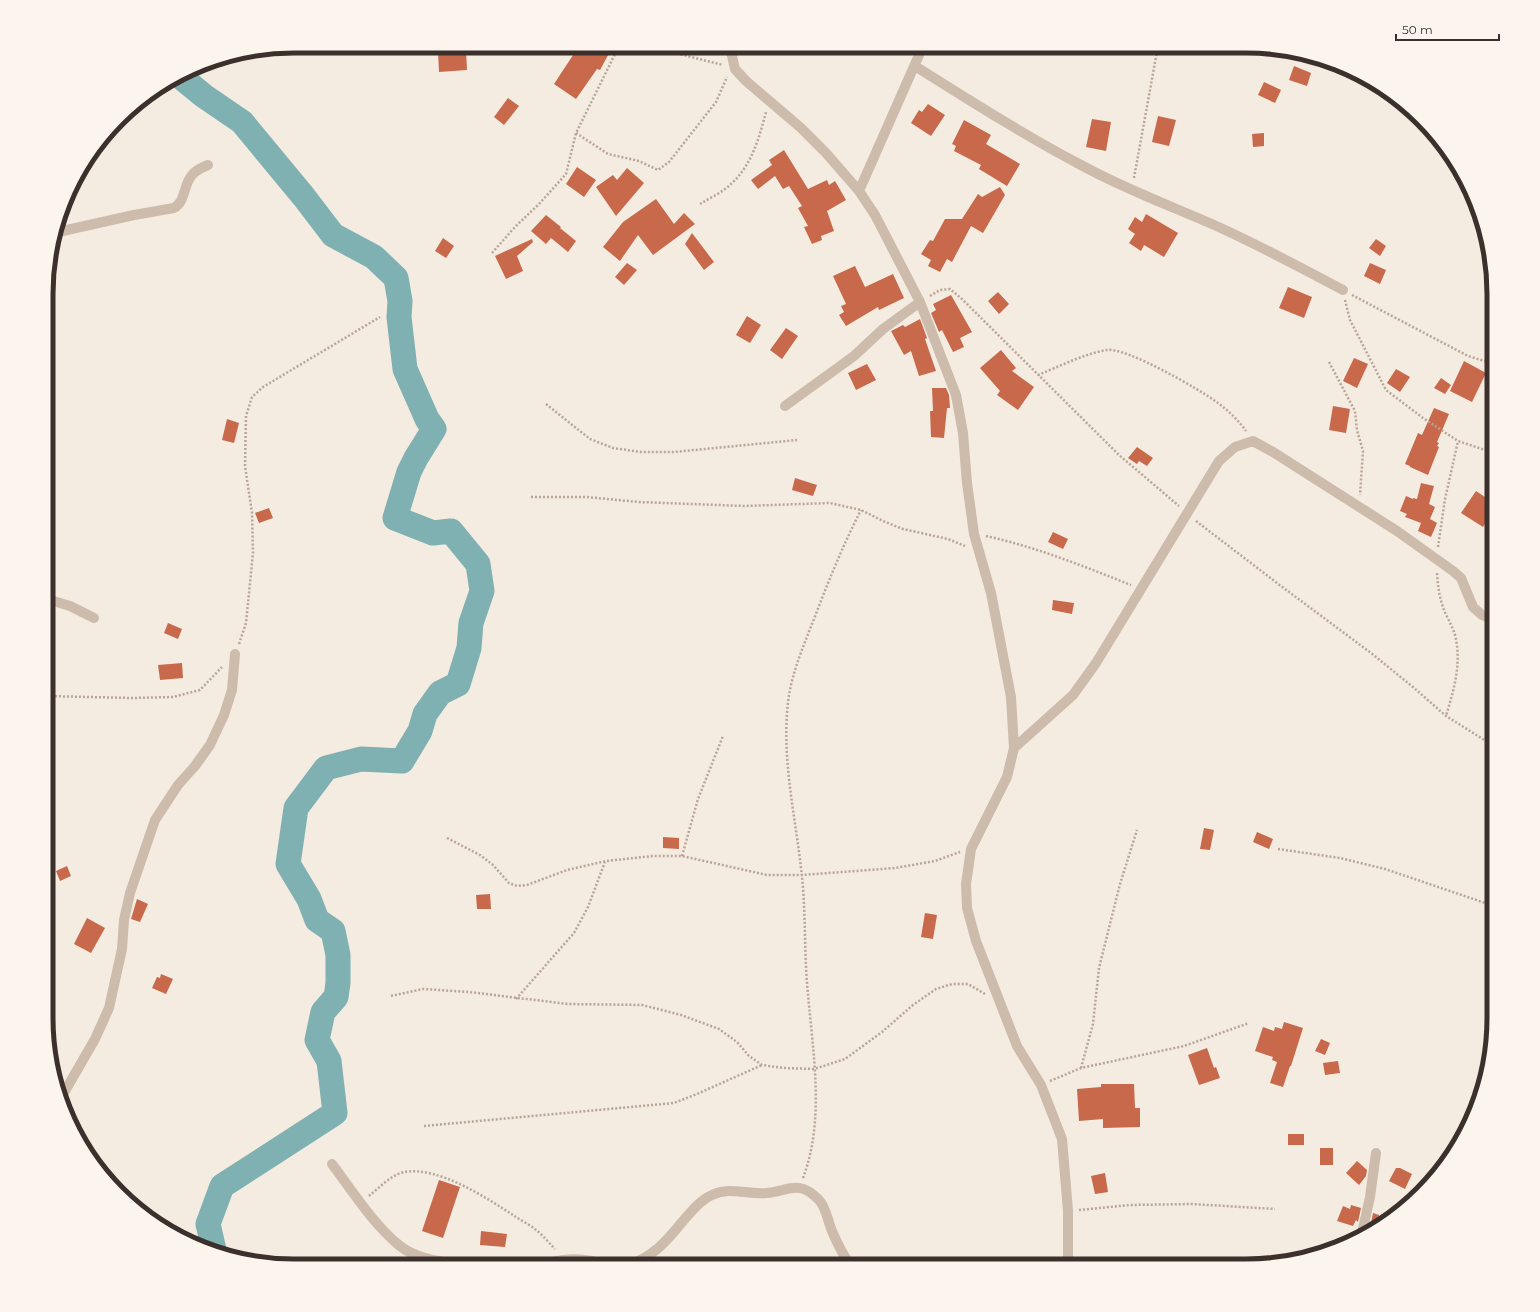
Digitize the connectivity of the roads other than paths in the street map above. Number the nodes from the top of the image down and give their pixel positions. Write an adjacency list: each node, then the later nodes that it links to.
1 (733, 53): 5 (street)
2 (920, 53): 3 (street)
3 (915, 66): 5 (street); 7 (street)
4 (208, 164): 6 (street)
5 (859, 190): 8 (street)
6 (61, 231)
7 (1342, 290)
8 (920, 302): 9 (street); 14 (street)
9 (785, 406)
10 (53, 601): 12 (street)
11 (1487, 617): 14 (street)
12 (94, 618)
13 (235, 654): 15 (street)
14 (1014, 748): 22 (street)
15 (65, 1092)
16 (1376, 1153): 18 (street)
17 (332, 1164): 19 (street)
18 (1363, 1228)
19 (427, 1259)
20 (644, 1259): 21 (street)
21 (847, 1259)
22 (1068, 1259)

